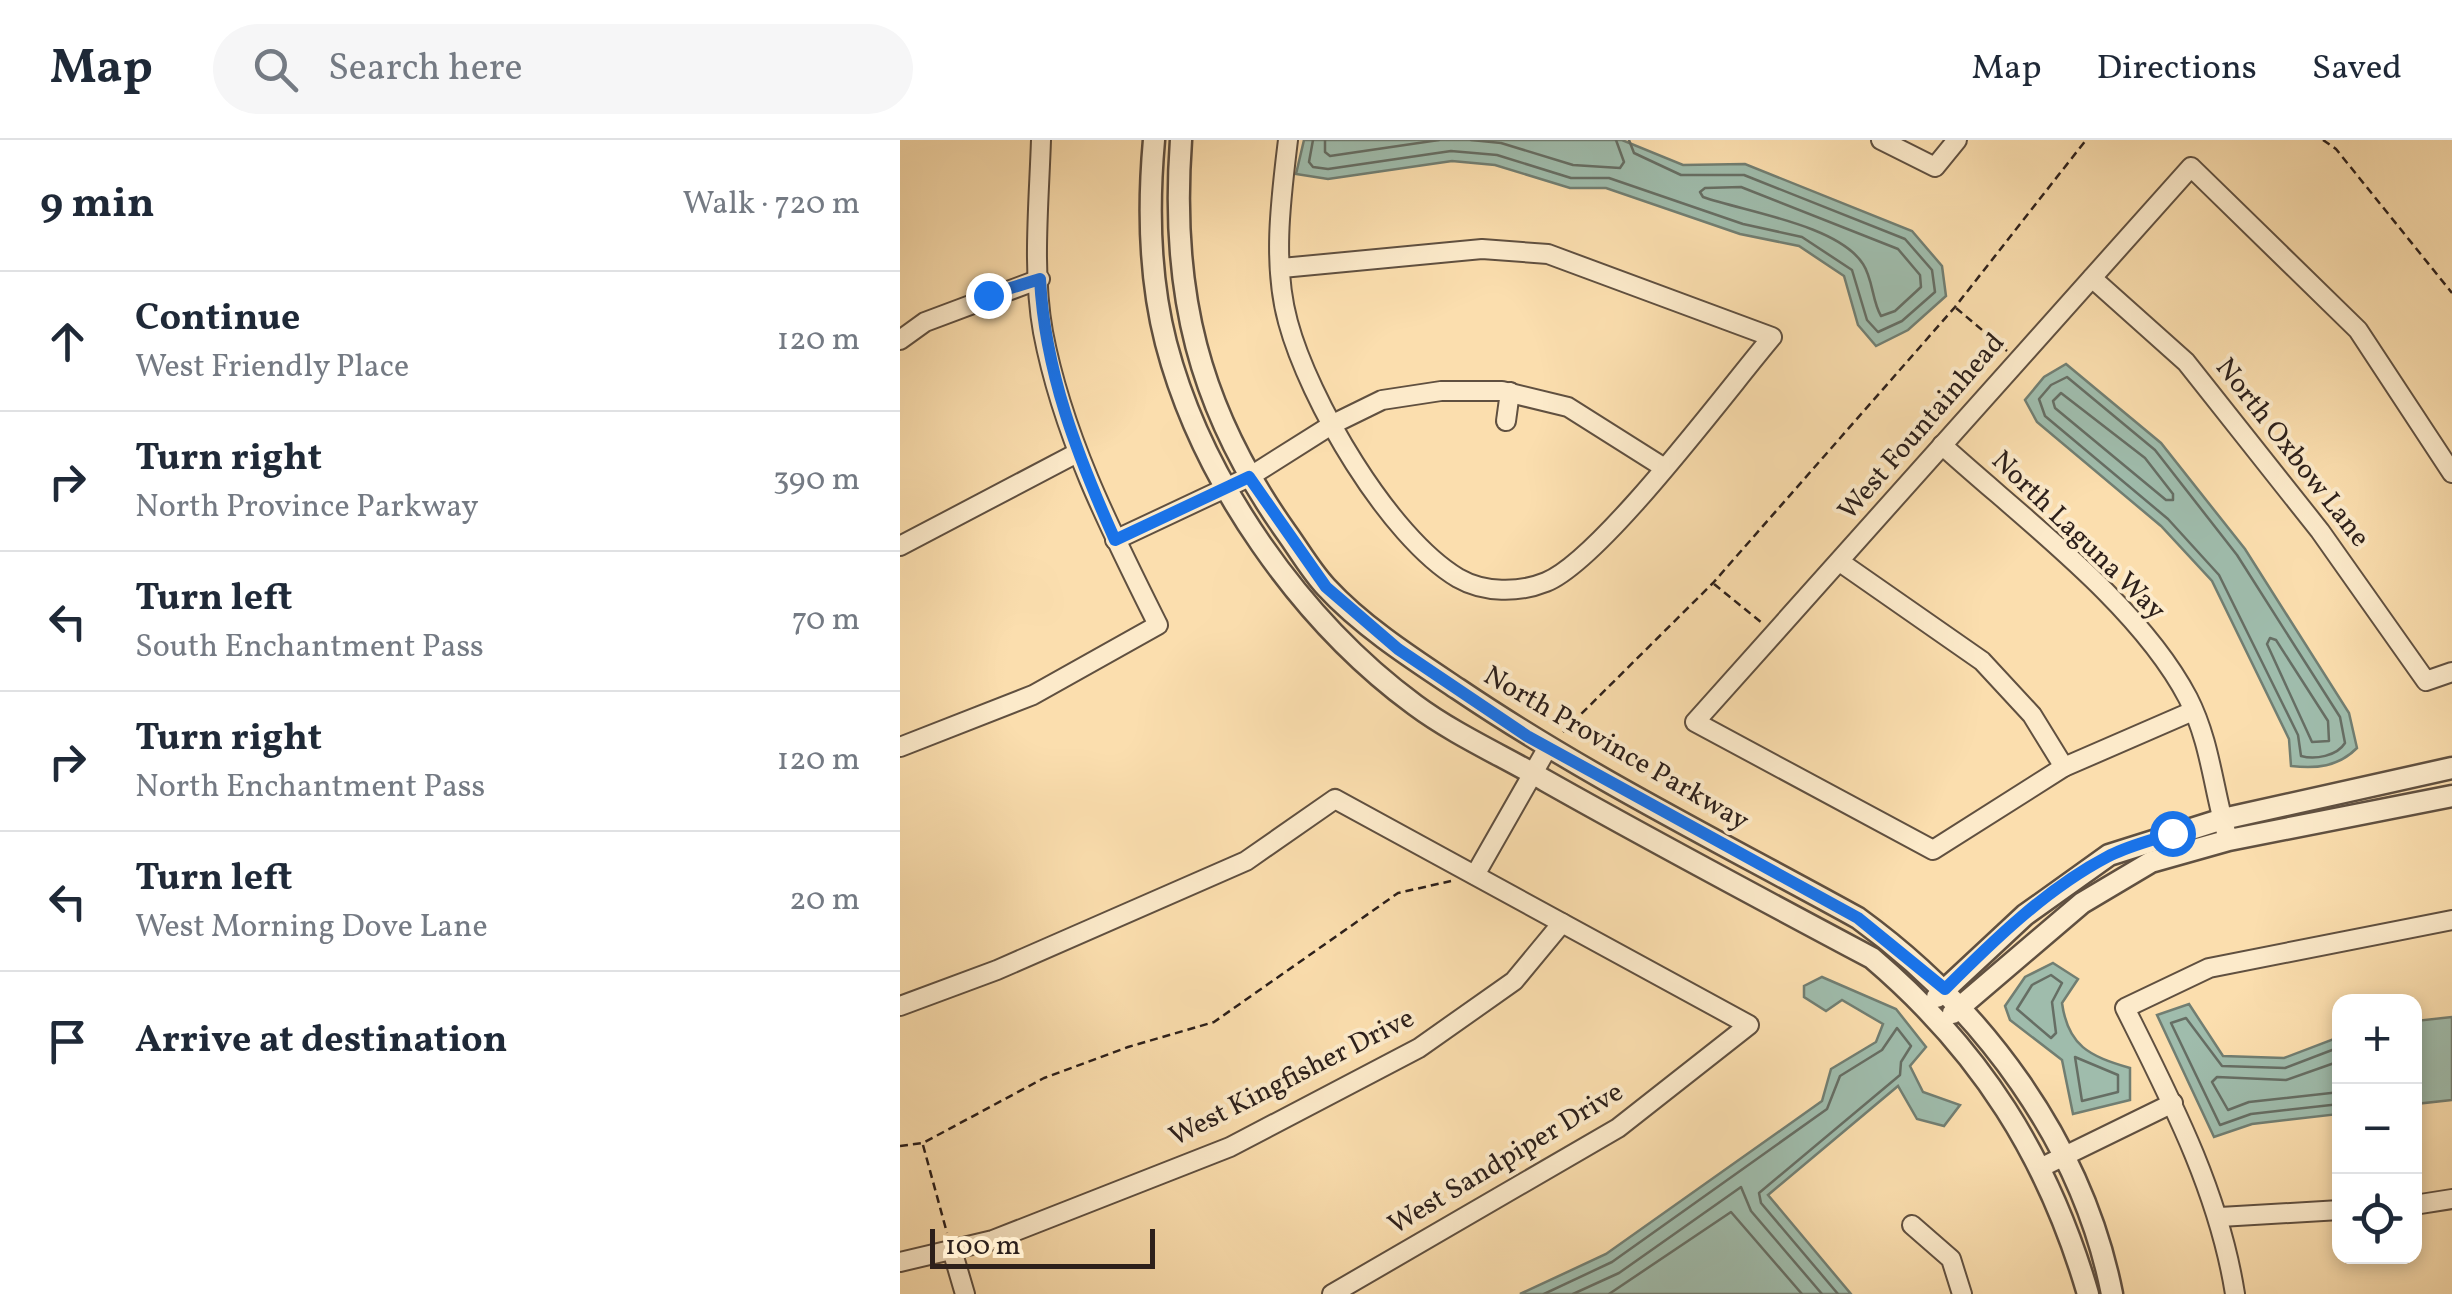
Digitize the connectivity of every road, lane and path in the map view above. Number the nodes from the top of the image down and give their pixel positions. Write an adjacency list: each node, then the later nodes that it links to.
1 (1041, 140): 11 (street)
2 (1154, 140): 23 (street, North Province Parkway)
3 (1180, 140): 23 (street, North Province Parkway)
4 (1288, 140): 9 (street)
5 (1880, 140): 6 (street)
6 (1957, 140)
7 (2086, 140): 13 (path)
8 (2323, 140): 12 (path)
9 (1282, 268): 18 (street); 21 (street)
10 (2092, 278): 15 (street, West Fountainhead); 22 (street, West Fountainhead); 29 (street, North Oxbow Lane)
11 (1040, 279): 14 (street); 20 (street)
12 (2452, 292)
13 (1955, 307): 15 (path); 27 (path)
14 (900, 340)
15 (2018, 360): 19 (street, West Fountainhead)
16 (1510, 392): 17 (street); 18 (street); 21 (street)
17 (1506, 421)
18 (1334, 424): 21 (street); 23 (street)
19 (1942, 445): 26 (street, West Fountainhead); 30 (street, North Laguna Way)
20 (1076, 453): 24 (street); 25 (street)
21 (1663, 467)
22 (2452, 473)
23 (1239, 482): 24 (street); 32 (street, North Province Parkway); 35 (street, North Province Parkway)
24 (1115, 540): 31 (street)
25 (900, 546)
26 (1840, 562): 28 (street, West Fountainhead); 33 (street)
27 (1712, 583): 28 (path); 32 (path)
28 (1775, 634): 33 (street, West Fountainhead)
29 (2452, 672)
30 (2193, 711): 33 (street); 37 (street, North Laguna Way)
31 (900, 747)
32 (1548, 747): 35 (street); 42 (street, North Province Parkway)
33 (2064, 767)
34 (2452, 768): 37 (street)
35 (1535, 774): 39 (street); 45 (street, North Province Parkway)
36 (2452, 796): 38 (street)
37 (2222, 819): 38 (street, North Laguna Way); 42 (street)
38 (2229, 840): 44 (street)
39 (1475, 876): 41 (street); 43 (street); 48 (path)
40 (2452, 920): 47 (street)
41 (1562, 923): 57 (street, West Kingfisher Drive); 60 (street, West Sandpiper Drive)
42 (1945, 989): 44 (street, North Province Parkway); 45 (street)
43 (900, 1006)
44 (1961, 1006): 46 (street); 50 (street, North Province Parkway)
45 (1925, 1008): 46 (street, North Province Parkway)
46 (1941, 1024): 51 (street, North Province Parkway)
47 (2173, 1103): 50 (street); 55 (street)
48 (923, 1143): 49 (path); 57 (path)
49 (900, 1146)
50 (2065, 1156): 51 (street); 63 (street, North Province Parkway)
51 (2042, 1166): 62 (street, North Province Parkway)
52 (2452, 1199): 53 (street)
53 (2422, 1204)
54 (2332, 1211): 55 (street)
55 (2220, 1218): 64 (street)
56 (1912, 1225): 61 (street)
57 (952, 1250): 58 (street, West Kingfisher Drive); 59 (street)
58 (900, 1262)
59 (965, 1294)
60 (1332, 1294)
61 (1962, 1294)
62 (2088, 1294)
63 (2112, 1294)
64 (2236, 1294)

